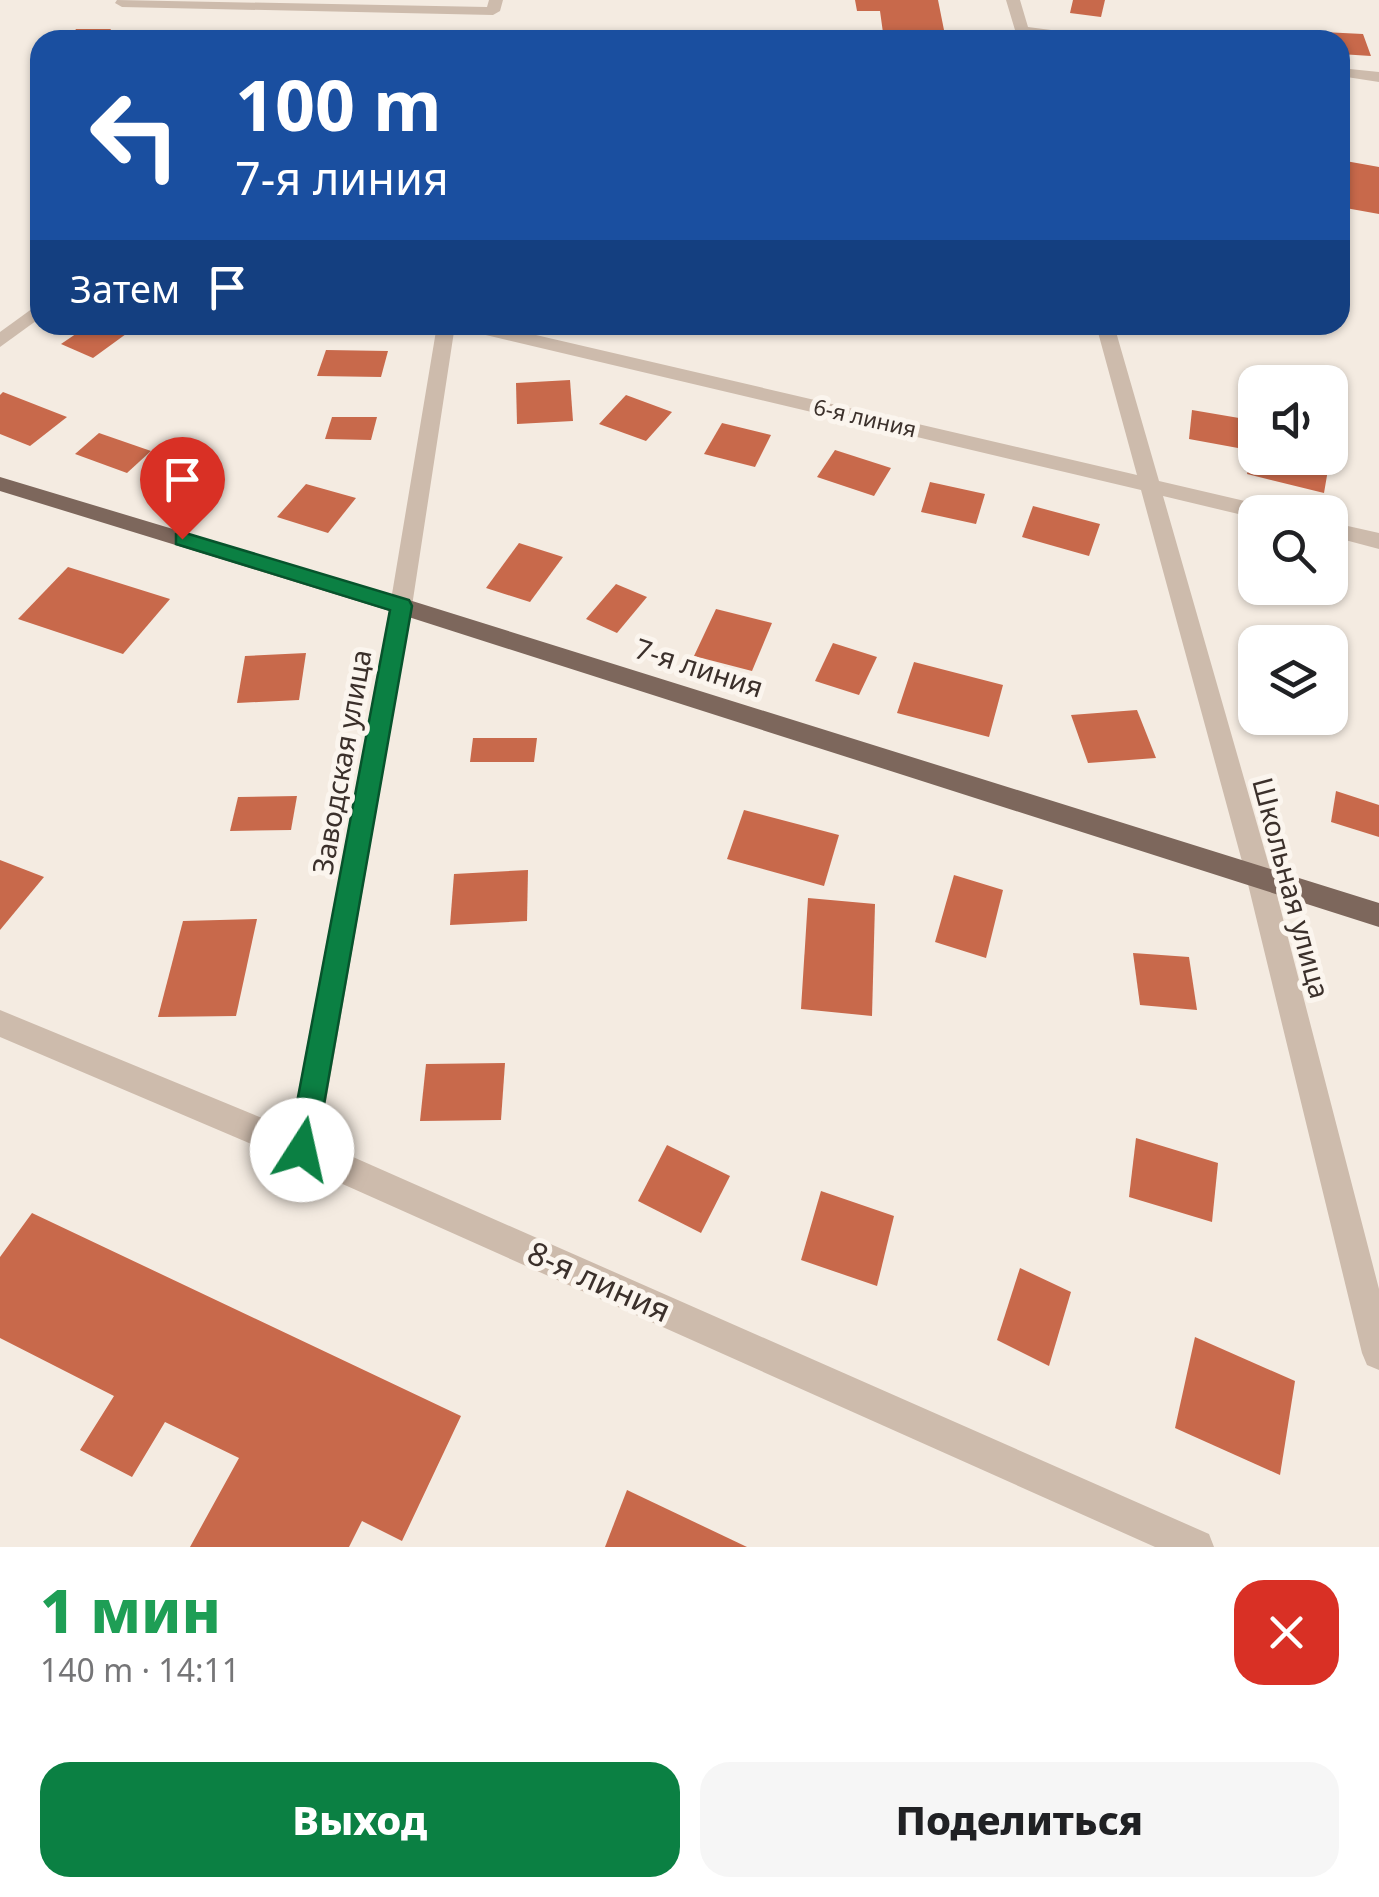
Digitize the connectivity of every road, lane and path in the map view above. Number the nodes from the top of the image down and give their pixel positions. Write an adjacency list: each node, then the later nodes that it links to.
1 (1014, 0): 4 (street)
2 (122, 3): 3 (street)
3 (494, 6)
4 (1023, 30)
5 (1350, 73): 6 (street)
6 (1379, 77)
7 (30, 317): 11 (street)
8 (444, 335): 17 (street, Заводская улица)
9 (510, 335): 13 (street, 6-я линия)
10 (1108, 335): 13 (street, Школьная улица)
11 (0, 341)
12 (0, 484): 17 (main road, 7-я линия)
13 (1150, 486): 14 (street, 6-я линия); 18 (street, Школьная улица)
14 (1238, 506)
15 (1348, 533): 16 (street)
16 (1379, 541)
17 (402, 606): 18 (main road, 7-я линия); 21 (street, Заводская улица)
18 (1259, 876): 19 (main road, 7-я линия); 22 (street, Школьная улица)
19 (1379, 915)
20 (0, 1024): 21 (street, 8-я линия)
21 (302, 1150): 23 (street, 8-я линия)
22 (1379, 1353)
23 (1196, 1547)

